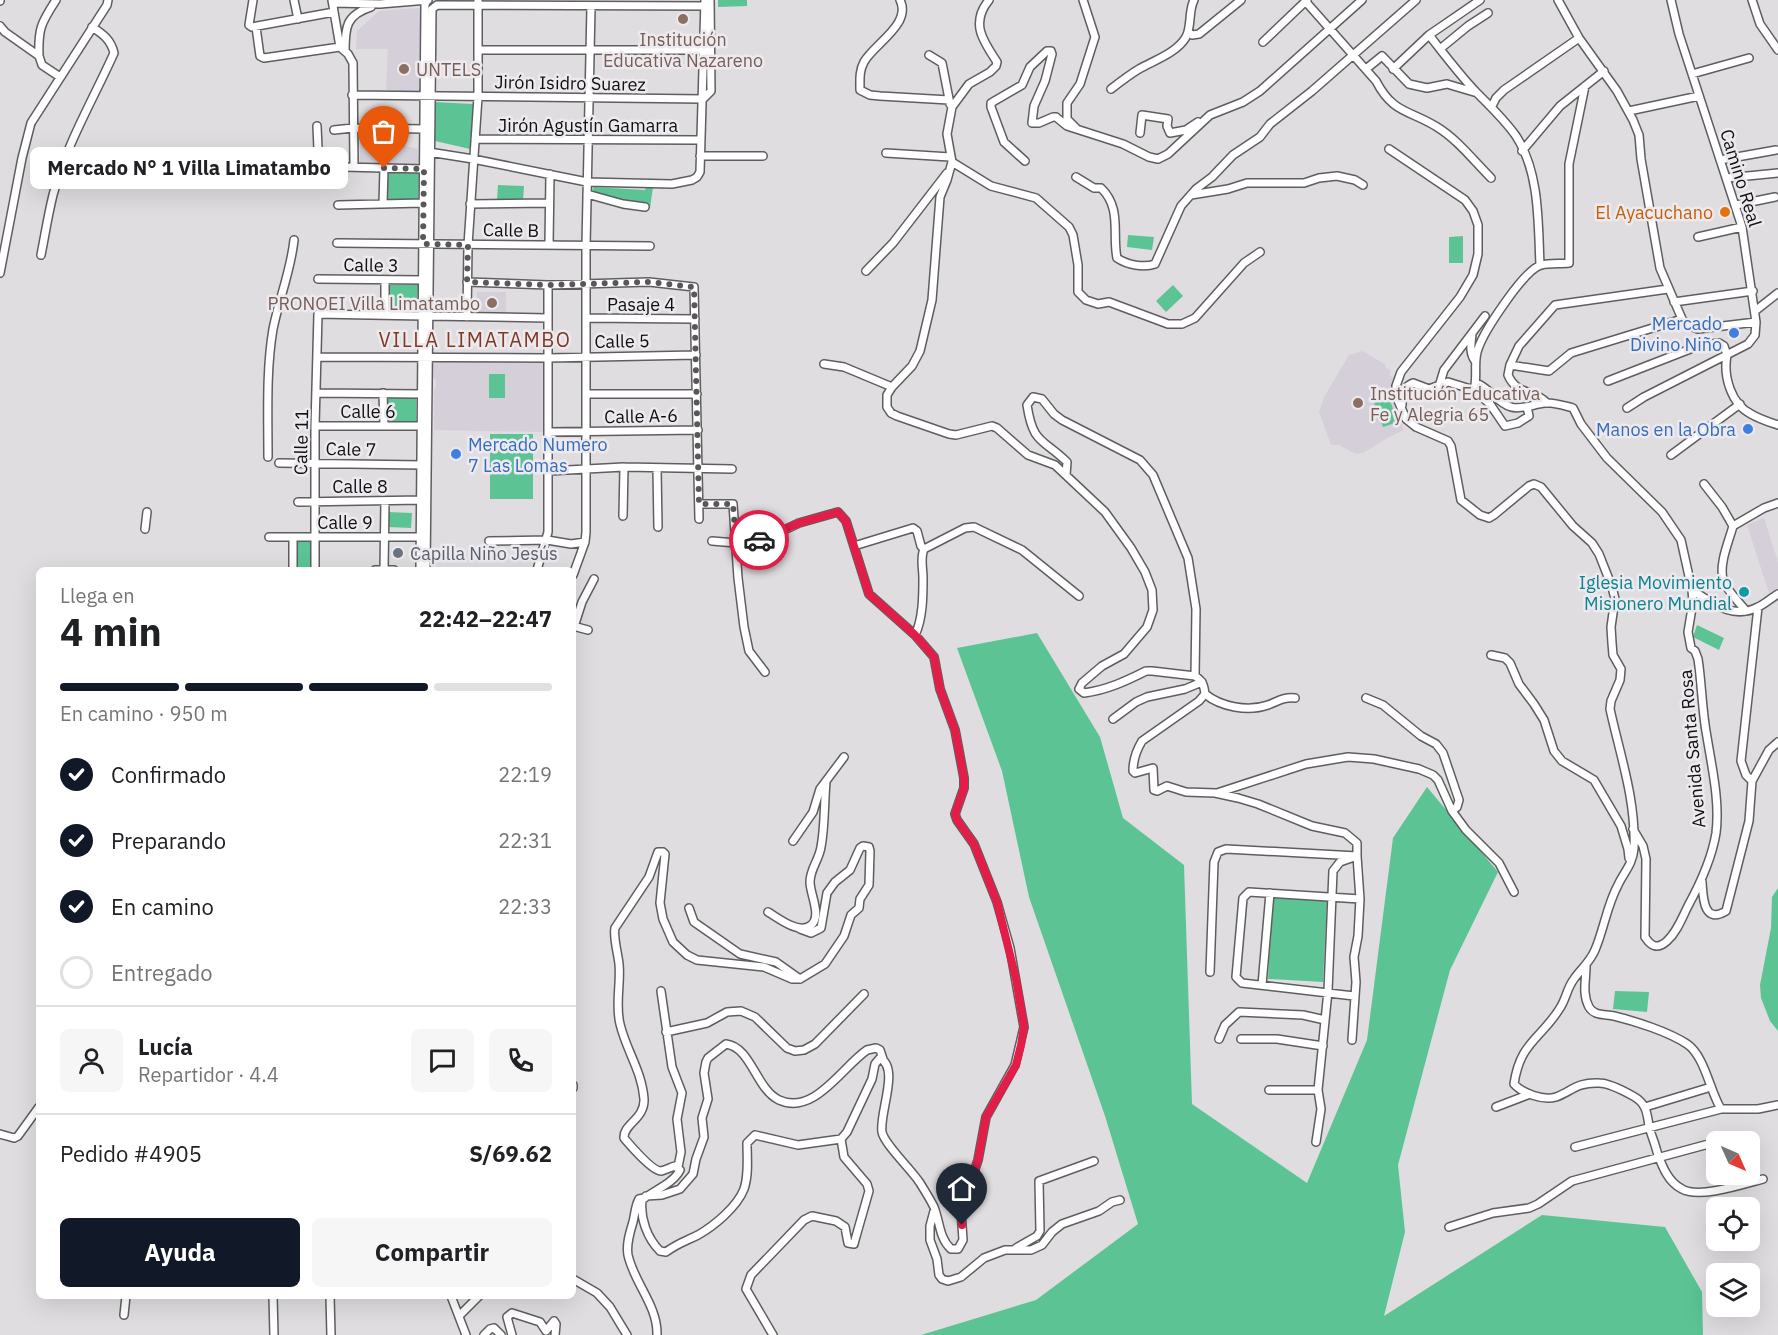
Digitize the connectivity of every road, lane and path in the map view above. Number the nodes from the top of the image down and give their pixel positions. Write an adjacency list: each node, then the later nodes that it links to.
1 (56, 0): 48 (street)
2 (108, 0): 33 (street)
3 (253, 0): 34 (street)
4 (294, 0): 31 (street)
5 (428, 0): 26 (street); 60 (street)
6 (900, 0): 64 (street)
7 (989, 0): 64 (street)
8 (1083, 0): 70 (street)
9 (1194, 0): 36 (street)
10 (1241, 0): 36 (street)
11 (1362, 0): 35 (street)
12 (1399, 0): 28 (street)
13 (1416, 0): 28 (street)
14 (1480, 0): 37 (street)
15 (1558, 0): 38 (street)
16 (1671, 0): 53 (street, Camino Real)
17 (1752, 0): 44 (street)
18 (332, 1): 26 (street); 29 (street)
19 (1307, 1): 35 (street); 39 (street)
20 (524, 2): 21 (street); 22 (street)
21 (478, 3): 42 (street); 60 (street)
22 (569, 3): 27 (street)
23 (613, 3): 24 (street); 27 (street)
24 (660, 3): 25 (street)
25 (708, 3): 43 (street)
26 (380, 4): 41 (street)
27 (591, 6): 45 (street)
28 (1406, 8): 47 (street)
29 (334, 12): 31 (street); 41 (street)
30 (1488, 13): 40 (street)
31 (298, 18): 34 (street)
32 (0, 26): 48 (street)
33 (92, 27): 54 (street); 120 (street)
34 (256, 27): 41 (street)
35 (1330, 28): 47 (street); 67 (street)
36 (1188, 32): 56 (street)
37 (1429, 35): 40 (street); 51 (street)
38 (1579, 38): 52 (street); 65 (street)
39 (1263, 42)
40 (1440, 48): 57 (street)
41 (343, 49): 58 (street)
42 (478, 50): 45 (street); 61 (street)
43 (708, 50): 45 (street); 63 (street); 63 (street)
44 (1778, 50)
45 (590, 52): 62 (street)
46 (929, 55): 64 (street)
47 (1353, 55): 50 (street); 101 (street)
48 (39, 56): 54 (street)
49 (1749, 58): 53 (street)
50 (1366, 69): 51 (street); 96 (street)
51 (1393, 69): 57 (street)
52 (1604, 71): 55 (street); 66 (street)
53 (1692, 74): 59 (street, Camino Real)
54 (60, 77): 123 (street)
55 (1585, 86): 80 (street); 121 (street)
56 (1111, 89)
57 (1476, 92): 65 (street)
58 (352, 96): 60 (street, Jirón Isidro Suarez); 69 (street)
59 (1699, 96): 66 (street); 86 (street, Camino Real)
60 (429, 97): 61 (street, Jirón Isidro Suarez); 71 (street); 81 (street)
61 (478, 97): 62 (street, Jirón Isidro Suarez); 74 (street)
62 (589, 98): 63 (street, Jirón Isidro Suarez); 75 (street)
63 (703, 99): 76 (street)
64 (950, 104): 88 (street)
65 (1492, 106): 80 (street)
66 (1629, 111): 130 (street)
67 (1210, 115): 70 (street); 73 (street)
68 (317, 126): 77 (street)
69 (353, 128): 71 (street); 72 (street); 90 (street)
70 (1076, 128): 87 (street)
71 (425, 129): 81 (street)
72 (334, 130)
73 (1140, 133)
74 (475, 139): 75 (street, Jirón Agustín Gamarra); 85 (street)
75 (589, 140): 76 (street, Jirón Agustín Gamarra); 98 (street)
76 (700, 140): 83 (street)
77 (318, 149)
78 (1389, 149): 167 (street)
79 (1776, 150): 86 (street)
80 (1522, 151): 121 (street)
81 (428, 152): 85 (street); 92 (street); 114 (street)
82 (885, 153): 88 (street)
83 (700, 156): 84 (street); 98 (street)
84 (763, 156)
85 (473, 159): 94 (street); 106 (street)
86 (1720, 160): 97 (street, Camino Real)
87 (1025, 161)
88 (951, 163): 119 (street); 122 (street); 157 (street)
89 (343, 167): 90 (street)
90 (354, 167): 91 (street)
91 (384, 168): 92 (street); 105 (street)
92 (424, 169): 103 (street)
93 (1778, 173): 97 (street)
94 (550, 174): 98 (street); 104 (street)
95 (1076, 177): 101 (street)
96 (1491, 178)
97 (1726, 178): 108 (street, Camino Real)
98 (587, 182): 100 (street)
99 (1363, 184): 101 (street)
100 (587, 194): 109 (street); 117 (street)
101 (1191, 195)
102 (1775, 197): 108 (street)
103 (423, 203): 105 (street); 114 (street)
104 (549, 203): 106 (street); 116 (street)
105 (383, 204): 107 (street)
106 (470, 204): 115 (street)
107 (338, 205)
108 (1736, 205): 110 (street, Camino Real)
109 (645, 207)
110 (1742, 227): 111 (street); 131 (street, Camino Real)
111 (1698, 237)
112 (294, 240): 176 (street)
113 (337, 243): 114 (street, Calle B)
114 (426, 244): 115 (street, Calle B); 126 (street); 136 (street)
115 (468, 245): 116 (street, Calle B); 127 (street)
116 (549, 245): 117 (street, Calle B)
117 (586, 246): 118 (street, Calle B); 128 (street)
118 (650, 246)
119 (1260, 252)
120 (41, 255)
121 (1540, 265): 151 (street)
122 (866, 271)
123 (0, 273)
124 (318, 279): 125 (street, Calle 3)
125 (385, 280): 126 (street, Calle 3); 135 (street)
126 (423, 280): 136 (street)
127 (467, 282): 129 (street); 138 (street)
128 (586, 284): 129 (street); 140 (street); 141 (street)
129 (548, 285): 139 (street)
130 (1668, 289): 133 (street); 153 (street)
131 (1753, 291): 133 (street); 134 (street, Camino Real)
132 (1778, 292): 134 (street)
133 (1674, 302): 142 (street)
134 (1755, 311): 143 (street, Camino Real)
135 (385, 315): 136 (street); 148 (street, Calle 11)
136 (426, 316): 138 (street); 147 (street)
137 (1485, 316): 144 (street)
138 (467, 317): 139 (street)
139 (548, 318): 150 (street)
140 (587, 318): 141 (street, Pasaje 4); 149 (street)
141 (695, 319): 145 (street)
142 (1682, 319): 143 (street); 153 (street)
143 (1756, 322): 146 (street)
144 (1472, 334): 151 (street); 155 (street)
145 (696, 355): 149 (street, Calle 5); 162 (street)
146 (1727, 355): 154 (street); 164 (street); 166 (street)
147 (425, 356): 148 (street, Calle 5); 150 (street, Calle 5); 160 (street); 216 (street)
148 (317, 357): 158 (street, Calle 11)
149 (586, 357): 150 (street, Calle 5); 161 (street)
150 (548, 358): 173 (street)
151 (1475, 361): 156 (street)
152 (824, 364): 157 (street)
153 (1510, 365): 163 (street)
154 (1608, 381)
155 (1440, 383): 156 (street); 167 (street)
156 (1475, 386): 165 (street, Avenida Santa Rosa); 165 (street)
157 (892, 387): 186 (street)
158 (316, 393): 159 (street); 169 (street, Calle 11)
159 (383, 393): 160 (street); 170 (street)
160 (421, 394): 171 (street)
161 (586, 394): 162 (street); 174 (street)
162 (697, 394): 172 (street)
163 (1547, 403): 165 (street, Avenida Santa Rosa); 220 (street, Avenida Santa Rosa)
164 (1740, 404): 168 (street); 175 (street)
165 (1527, 407)
166 (1627, 408)
167 (1402, 409): 243 (street)
168 (1778, 425)
169 (315, 426): 170 (street, Calle 6); 178 (street, Calle 11)
170 (384, 426): 171 (street, Calle 6)
171 (421, 426): 179 (street)
172 (698, 430): 174 (street, Calle A-6); 183 (street)
173 (549, 432): 174 (street, Calle A-6); 185 (street)
174 (586, 432): 181 (street)
175 (1671, 454)
176 (268, 457)
177 (279, 463): 178 (street, Cale 7)
178 (315, 464): 179 (street, Cale 7); 190 (street, Calle 11)
179 (422, 465): 188 (street)
180 (624, 467): 181 (street); 182 (street); 195 (street)
181 (586, 469): 185 (street); 208 (street)
182 (657, 469): 183 (street); 198 (street)
183 (699, 469): 184 (street); 193 (street)
184 (732, 469)
185 (549, 471): 205 (street)
186 (1065, 476): 231 (street); 231 (street)
187 (1704, 484): 197 (street)
188 (422, 500): 191 (street, Calle 8); 204 (street)
189 (298, 501): 190 (street, Calle 8)
190 (315, 501): 191 (street, Calle 8); 202 (street, Calle 11)
191 (385, 501): 203 (street)
192 (1778, 503): 197 (street)
193 (699, 504): 196 (street); 209 (street)
194 (147, 512): 199 (street)
195 (623, 516)
196 (699, 519)
197 (1733, 526): 224 (street)
198 (658, 527)
199 (146, 529)
200 (269, 537): 201 (street, Calle 9)
201 (293, 537): 202 (street, Calle 9); 212 (street)
202 (314, 537): 203 (street, Calle 9); 213 (street, Calle 11)
203 (384, 537): 204 (street, Calle 9); 214 (street)
204 (421, 537): 215 (street)
205 (547, 540): 206 (street); 208 (street); 217 (street)
206 (489, 541)
207 (712, 541): 209 (street)
208 (585, 542): 218 (street)
209 (736, 543): 210 (street); 230 (street)
210 (854, 546): 211 (street); 228 (street)
211 (924, 549): 222 (street); 228 (street)
212 (293, 567)
213 (315, 567)
214 (384, 567)
215 (420, 567)
216 (426, 567)
217 (538, 567)
218 (576, 567)
219 (594, 579): 225 (street)
220 (1692, 590): 224 (street); 247 (street, Avenida Santa Rosa)
221 (1778, 594): 223 (street)
222 (1079, 596)
223 (1758, 607): 224 (street); 239 (street)
224 (1746, 611)
225 (576, 618)
226 (576, 627): 227 (street)
227 (588, 630)
228 (915, 635): 291 (street)
229 (1491, 655): 246 (street)
230 (765, 672)
231 (1195, 676): 232 (street)
232 (1202, 682): 233 (street); 236 (street)
233 (1205, 694): 234 (street); 241 (street)
234 (1295, 698)
235 (1366, 698): 242 (street)
236 (1113, 719)
237 (1778, 742): 239 (street)
238 (844, 757): 240 (street)
239 (1752, 781): 247 (street)
240 (826, 782): 244 (street); 254 (street)
241 (1215, 794): 242 (street); 245 (street)
242 (1452, 810): 249 (street)
243 (1633, 828): 246 (street); 247 (street, Avenida Santa Rosa)
244 (793, 841)
245 (1357, 856): 250 (street); 251 (street); 256 (street)
246 (1630, 867): 255 (street)
247 (1702, 879)
248 (1270, 892): 250 (street); 258 (street); 258 (street)
249 (1514, 892)
250 (1332, 898): 251 (street); 260 (street)
251 (1360, 899): 262 (street)
252 (689, 908): 257 (street)
253 (768, 912): 254 (street)
254 (800, 929): 257 (street)
255 (1586, 966): 270 (street); 273 (street)
256 (1210, 972)
257 (800, 980): 287 (street)
258 (1262, 985): 260 (street)
259 (661, 991): 264 (street)
260 (1328, 992): 262 (street); 263 (street)
261 (864, 994): 264 (street)
262 (1354, 996): 267 (street)
263 (1325, 1020): 265 (street); 268 (street)
264 (666, 1032): 287 (street)
265 (1219, 1039)
266 (1241, 1039): 268 (street)
267 (1352, 1040)
268 (1323, 1046): 272 (street)
269 (883, 1059): 281 (street); 289 (street); 291 (street)
270 (1711, 1087): 276 (street); 277 (street)
271 (1269, 1090): 272 (street)
272 (1318, 1090): 282 (street)
273 (1530, 1094): 275 (street); 276 (street)
274 (1778, 1105): 277 (street)
275 (1496, 1107)
276 (1645, 1107): 279 (street)
277 (1721, 1109): 279 (street)
278 (36, 1111): 280 (street)
279 (1649, 1128): 284 (street); 285 (street)
280 (0, 1134)
281 (841, 1139): 289 (street); 311 (street)
282 (1316, 1143)
283 (1706, 1145): 285 (street)
284 (1575, 1147)
285 (1659, 1158): 288 (street); 292 (street)
286 (1094, 1161): 293 (street)
287 (678, 1167): 289 (street)
288 (1763, 1179)
289 (645, 1197): 310 (street)
290 (1120, 1200): 293 (street)
291 (934, 1208): 293 (street)
292 (1449, 1227)
293 (1014, 1249)
294 (576, 1281): 309 (street)
295 (126, 1299): 300 (street)
296 (273, 1299): 302 (street)
297 (330, 1299): 303 (street)
298 (452, 1299): 301 (street)
299 (476, 1299): 301 (street)
300 (124, 1315)
301 (459, 1317): 304 (street)
302 (274, 1335)
303 (331, 1335)
304 (466, 1335)
305 (484, 1335): 306 (street)
306 (501, 1335)
307 (512, 1335): 308 (street)
308 (555, 1335)
309 (627, 1335)
310 (657, 1335)
311 (773, 1335)

